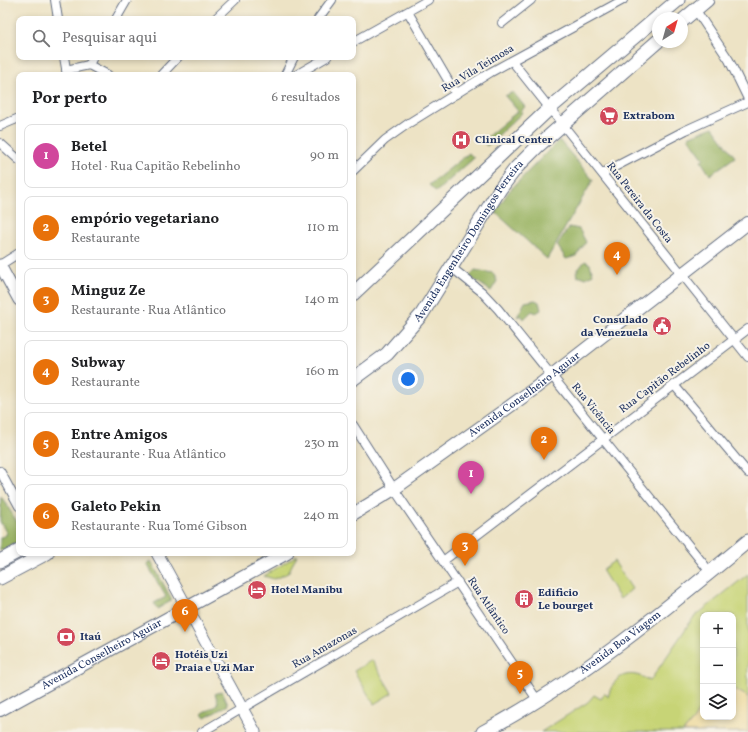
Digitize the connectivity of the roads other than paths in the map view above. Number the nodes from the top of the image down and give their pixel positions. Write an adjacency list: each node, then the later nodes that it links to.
1 (55, 0): 13 (street)
2 (127, 0): 14 (street)
3 (235, 0): 15 (street)
4 (332, 0): 16 (street)
5 (428, 0): 11 (street)
6 (531, 0): 17 (street)
7 (623, 0): 25 (street, Rua Vila Teimosa)
8 (678, 0): 35 (main road, Avenida Engenheiro Domingos Ferreira)
9 (707, 0): 10 (main road)
10 (695, 9): 12 (main road); 33 (street)
11 (408, 12): 18 (street); 32 (street)
12 (688, 15)
13 (58, 16)
14 (118, 16)
15 (218, 16)
16 (320, 16)
17 (502, 23)
18 (356, 40)
19 (652, 46): 37 (main road, Avenida Engenheiro Domingos Ferreira)
20 (64, 60): 27 (street)
21 (92, 60): 26 (street)
22 (175, 60): 29 (street)
23 (292, 60): 30 (street)
24 (322, 60): 31 (street)
25 (512, 62): 32 (street, Rua Vila Teimosa); 35 (street, Rua Pereira da Costa)
26 (89, 65): 27 (street); 28 (street)
27 (66, 72)
28 (102, 72)
29 (164, 72)
30 (286, 72)
31 (301, 72)
32 (456, 94): 41 (street, Rua Vila Teimosa)
33 (748, 98)
34 (748, 102): 42 (street)
35 (550, 109): 37 (street, Rua Pereira da Costa); 48 (main road, Avenida Engenheiro Domingos Ferreira)
36 (16, 119): 38 (street)
37 (562, 125): 42 (street, Rua Pereira da Costa); 46 (main road, Avenida Engenheiro Domingos Ferreira)
38 (0, 126)
39 (0, 143): 40 (street)
40 (16, 157)
41 (356, 168)
42 (603, 173): 47 (street, Rua Pereira da Costa)
43 (748, 223): 47 (main road, Avenida Conselheiro Aguiar)
44 (16, 255): 45 (street)
45 (0, 265): 49 (street)
46 (451, 268): 53 (street, Rua Vicência); 54 (main road, Avenida Engenheiro Domingos Ferreira)
47 (680, 274): 51 (street, Rua Pereira da Costa); 53 (main road, Avenida Conselheiro Aguiar)
48 (356, 291)
49 (16, 294)
50 (748, 329): 51 (street, Rua Capitão Rebelinho)
51 (734, 340): 52 (street, Rua Pereira da Costa); 55 (street, Rua Capitão Rebelinho)
52 (748, 357)
53 (551, 374): 57 (street, Rua Vicência); 60 (main road, Avenida Conselheiro Aguiar)
54 (356, 377)
55 (674, 385): 57 (street, Rua Capitão Rebelinho); 59 (street)
56 (356, 430): 60 (street, Rua Atlântico)
57 (603, 439): 69 (street, Rua Capitão Rebelinho); 70 (street, Rua Vicência)
58 (0, 471): 61 (street)
59 (748, 473)
60 (394, 489): 62 (main road, Avenida Conselheiro Aguiar); 69 (street, Rua Atlântico)
61 (16, 500)
62 (356, 512)
63 (748, 541): 70 (main road, Avenida Boa Viagem)
64 (16, 552): 68 (main road)
65 (41, 556): 71 (main road)
66 (159, 556): 73 (street)
67 (281, 556): 73 (main road, Avenida Conselheiro Aguiar)
68 (0, 561)
69 (443, 561): 72 (street, Rua Atlântico)
70 (710, 572): 74 (main road, Avenida Boa Viagem)
71 (0, 578)
72 (458, 582): 74 (street, Rua Atlântico); 76 (street, Rua Amazonas)
73 (186, 607): 75 (main road, Avenida Conselheiro Aguiar); 76 (street)
74 (538, 701): 79 (main road, Avenida Boa Viagem)
75 (0, 710)
76 (242, 710): 77 (street, Rua Amazonas); 78 (street)
77 (202, 732)
78 (255, 732)
79 (483, 732)

